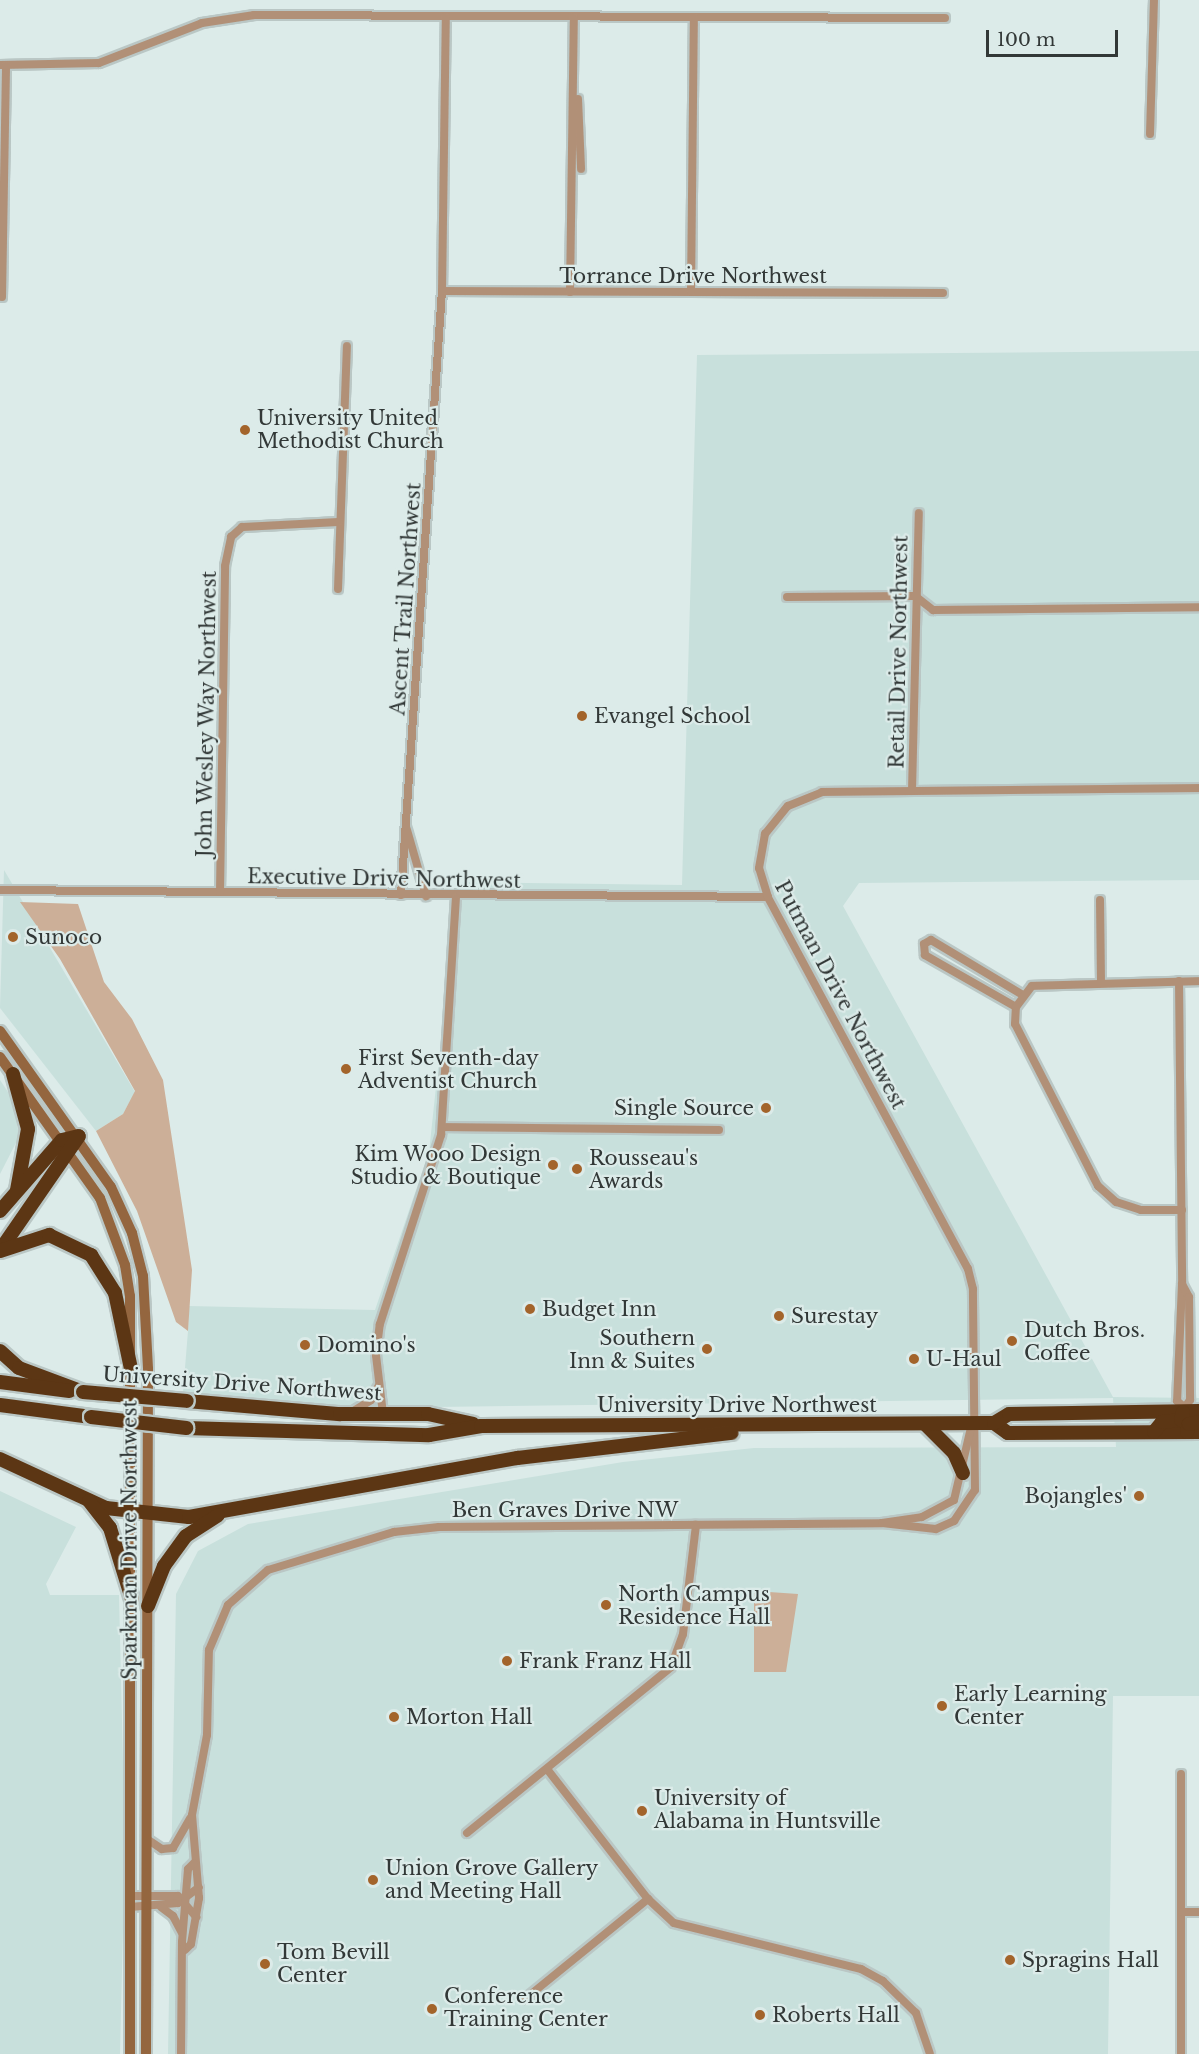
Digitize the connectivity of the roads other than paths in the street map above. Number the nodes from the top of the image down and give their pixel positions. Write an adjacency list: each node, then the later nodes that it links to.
1 (1154, 0): 7 (street)
2 (446, 16): 3 (street); 6 (street); 9 (street, Ascent Trail Northwest)
3 (574, 17): 4 (street); 8 (street); 10 (street)
4 (694, 17): 5 (street); 11 (street)
5 (945, 18)
6 (3, 65): 13 (street)
7 (1150, 134)
8 (581, 169)
9 (442, 291): 10 (street, Torrance Drive Northwest); 23 (street, Ascent Trail Northwest)
10 (570, 292): 11 (street, Torrance Drive Northwest)
11 (691, 292): 12 (street, Torrance Drive Northwest)
12 (943, 293)
13 (2, 297)
14 (347, 346): 16 (street)
15 (919, 513): 18 (street, Retail Drive Northwest)
16 (339, 522): 17 (street); 25 (street, John Wesley Way Northwest)
17 (338, 589)
18 (915, 596): 19 (street); 20 (street); 22 (street, Retail Drive Northwest)
19 (787, 597)
20 (1199, 607)
21 (1199, 788): 22 (street, Putman Drive Northwest)
22 (912, 791): 29 (street, Putman Drive Northwest)
23 (406, 825): 26 (street, Ascent Trail Northwest); 27 (street)
24 (0, 890): 25 (street, Executive Drive Northwest)
25 (220, 892): 26 (street, Executive Drive Northwest)
26 (400, 895): 27 (street, Executive Drive Northwest)
27 (426, 896): 28 (street, Executive Drive Northwest)
28 (456, 897): 29 (street, Executive Drive Northwest); 39 (street)
29 (768, 897): 60 (street, Putman Drive Northwest)
30 (1100, 900): 33 (street)
31 (1179, 981): 32 (street); 33 (street); 45 (street)
32 (1199, 981)
33 (1101, 983): 34 (street)
34 (1023, 995): 35 (street); 35 (street)
35 (1016, 1007): 45 (street)
36 (0, 1031): 41 (main road, Sparkman Drive Northwest)
37 (0, 1057): 38 (main road, Sparkman Drive Northwest)
38 (13, 1074): 42 (main road, Sparkman Drive Northwest); 44 (highway)
39 (442, 1127): 40 (street); 52 (street)
40 (719, 1130)
41 (79, 1136): 42 (highway); 43 (highway); 72 (main road, Sparkman Drive Northwest)
42 (62, 1140): 43 (main road, Sparkman Drive Northwest); 44 (highway)
43 (70, 1153): 47 (highway); 50 (main road, Sparkman Drive Northwest)
44 (17, 1190): 46 (highway)
45 (1182, 1210): 48 (street)
46 (0, 1211)
47 (0, 1251): 50 (highway)
48 (1182, 1284): 55 (street); 55 (street)
49 (0, 1351): 53 (highway)
50 (132, 1374): 71 (main road, Sparkman Drive Northwest)
51 (0, 1382): 53 (highway, University Drive Northwest)
52 (378, 1386): 57 (street); 58 (street)
53 (83, 1392): 57 (highway, University Drive Northwest, bridge)
54 (0, 1405): 67 (highway, University Drive Northwest, bridge)
55 (1183, 1409): 56 (highway, University Drive Northwest); 61 (highway, University Drive Northwest); 65 (highway)
56 (1199, 1412)
57 (347, 1414): 58 (highway, University Drive Northwest)
58 (383, 1414): 64 (highway, University Drive Northwest); 67 (highway)
59 (1199, 1422): 66 (highway)
60 (972, 1423): 61 (highway, University Drive Northwest); 62 (highway, University Drive Northwest); 69 (street); 74 (street)
61 (994, 1423): 65 (highway, University Drive Northwest)
62 (925, 1424): 63 (highway, University Drive Northwest); 69 (highway)
63 (818, 1425): 64 (highway, University Drive Northwest); 73 (highway)
64 (481, 1426): 67 (highway, University Drive Northwest)
65 (1154, 1432): 66 (highway, University Drive Northwest)
66 (1193, 1432)
67 (262, 1434)
68 (0, 1460): 70 (highway)
69 (963, 1473): 74 (street)
70 (87, 1499): 71 (highway); 76 (highway)
71 (131, 1509): 72 (highway); 76 (main road, Sparkman Drive Northwest)
72 (147, 1509): 73 (highway); 77 (main road, Sparkman Drive Northwest)
73 (225, 1510): 77 (highway)
74 (882, 1523): 75 (street)
75 (696, 1525): 78 (street, Ben Graves Drive NW); 80 (street, Ben Graves Drive NW)
76 (132, 1599): 85 (main road, Sparkman Drive Northwest)
77 (148, 1606): 82 (main road, Sparkman Drive Northwest)
78 (547, 1768): 81 (street, Ben Graves Drive NW); 87 (street)
79 (1181, 1774): 91 (street)
80 (192, 1815): 82 (street); 83 (street, Ben Graves Drive NW)
81 (467, 1833)
82 (147, 1839): 88 (main road, Sparkman Drive Northwest)
83 (194, 1863): 84 (street, Ben Graves Drive NW); 86 (street, Ben Graves Drive NW)
84 (199, 1887): 86 (street); 93 (street, Ben Graves Drive NW)
85 (130, 1896): 88 (street); 89 (main road, Sparkman Drive Northwest)
86 (186, 1899): 88 (street); 90 (street); 93 (street); 94 (street, Ben Graves Drive NW)
87 (648, 1899): 96 (street); 100 (street)
88 (147, 1901): 89 (street); 90 (street); 98 (main road, Sparkman Drive Northwest)
89 (130, 1907): 97 (main road, Sparkman Drive Northwest)
90 (161, 1907): 94 (street)
91 (1182, 1912): 92 (street); 101 (street)
92 (1199, 1912)
93 (197, 1918): 95 (street, Ben Graves Drive NW)
94 (182, 1935): 95 (street, Ben Graves Drive NW)
95 (185, 1950): 99 (street, Ben Graves Drive NW)
96 (525, 1999)
97 (130, 2054)
98 (146, 2054)
99 (181, 2054)
100 (930, 2054)
101 (1181, 2054)

